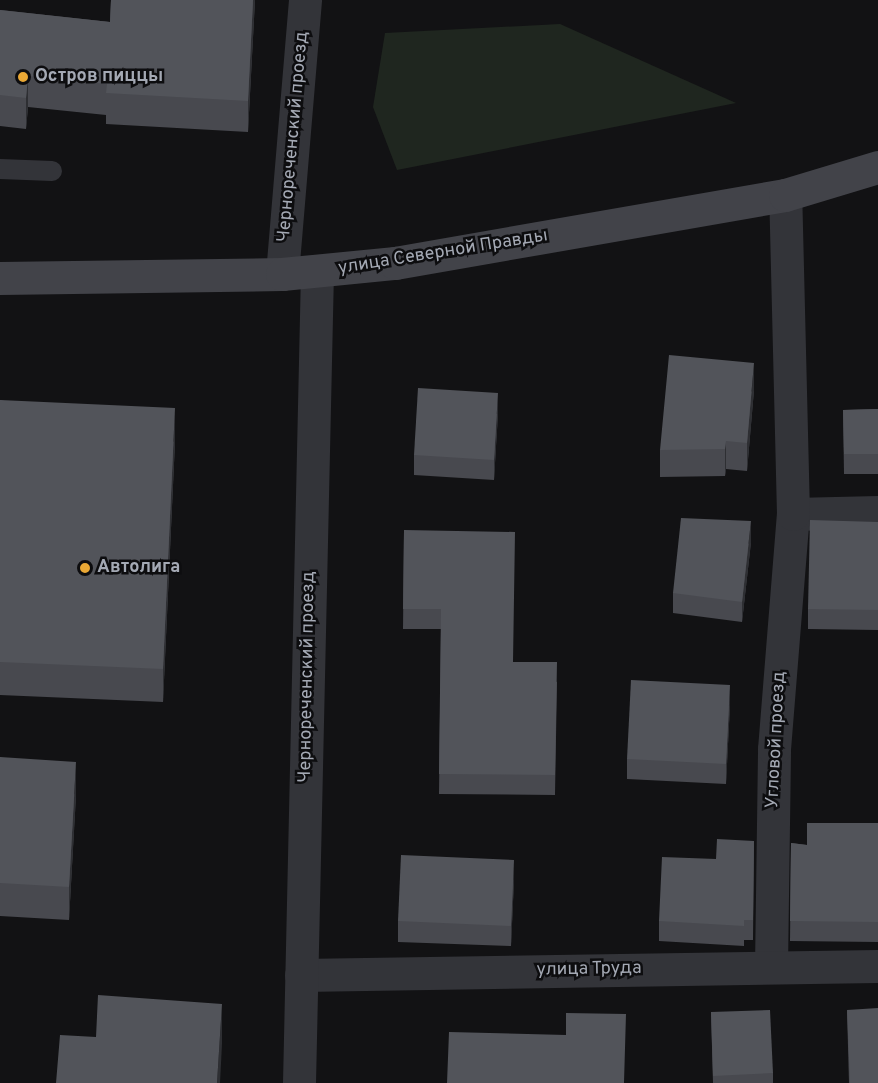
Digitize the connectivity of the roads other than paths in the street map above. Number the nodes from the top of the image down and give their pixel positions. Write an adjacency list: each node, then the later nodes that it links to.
1 (305, 0): 7 (street, Чернореченский проезд)
2 (878, 168): 5 (main road, улица Северной Правды)
3 (0, 169): 4 (lane)
4 (52, 171)
5 (785, 195): 6 (main road, улица Северной Правды); 10 (street, Угловой проезд)
6 (317, 272): 7 (main road, улица Северной Правды); 13 (street, Чернореченский проезд)
7 (282, 274): 8 (main road, улица Северной Правды)
8 (0, 278)
9 (878, 512): 10 (street)
10 (793, 514): 12 (street, Угловой проезд)
11 (878, 966): 12 (street, улица Труда)
12 (771, 967): 13 (street, улица Труда)
13 (301, 975): 14 (street, Чернореченский проезд)
14 (299, 1083)

